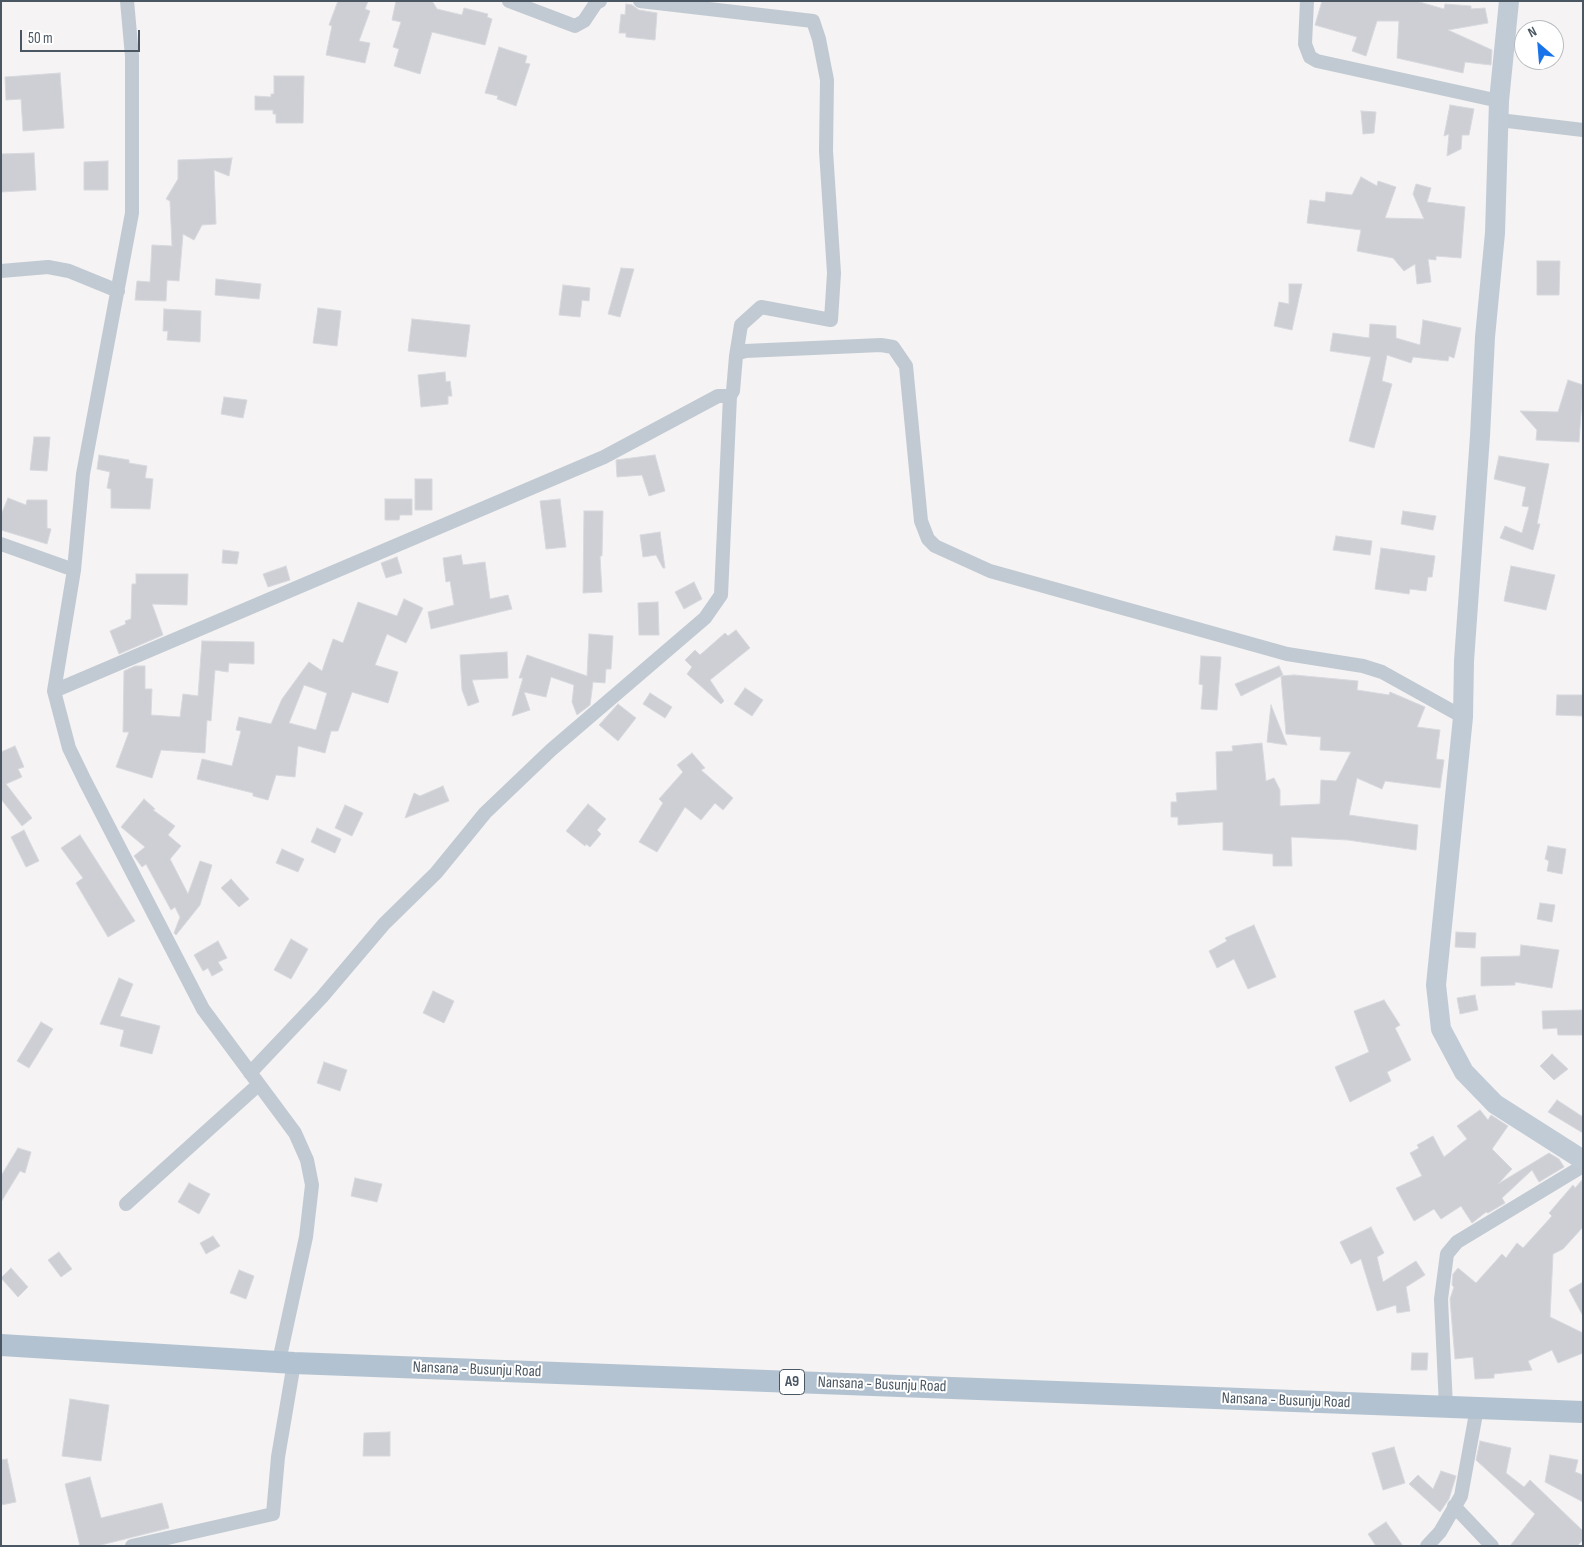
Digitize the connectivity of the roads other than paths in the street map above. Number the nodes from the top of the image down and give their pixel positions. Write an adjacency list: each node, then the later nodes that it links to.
1 (127, 1): 10 (street)
2 (509, 1): 3 (street)
3 (600, 1)
4 (640, 1): 11 (street)
5 (1307, 1): 7 (street)
6 (1509, 1): 7 (street)
7 (1499, 111): 8 (street); 16 (street)
8 (1583, 130)
9 (1, 271): 10 (street)
10 (118, 291): 14 (street)
11 (736, 356): 12 (street); 16 (street)
12 (730, 396): 15 (street); 17 (street)
13 (1, 544): 14 (street)
14 (74, 570): 15 (street)
15 (54, 691): 17 (street)
16 (1463, 718): 19 (street)
17 (250, 1073): 18 (street)
18 (258, 1085): 21 (street); 23 (street)
19 (1583, 1160)
20 (1583, 1166): 24 (street)
21 (126, 1204)
22 (1, 1345): 23 (main road, Nansana - Busunju Road / A9)
23 (286, 1362): 24 (main road, Nansana - Busunju Road / A9); 28 (street)
24 (1446, 1407): 25 (main road, Nansana - Busunju Road / A9)
25 (1477, 1408): 26 (main road, Nansana - Busunju Road / A9); 27 (street)
26 (1583, 1412)
27 (1454, 1506): 29 (street); 30 (street)
28 (132, 1546)
29 (1427, 1546)
30 (1492, 1546)

